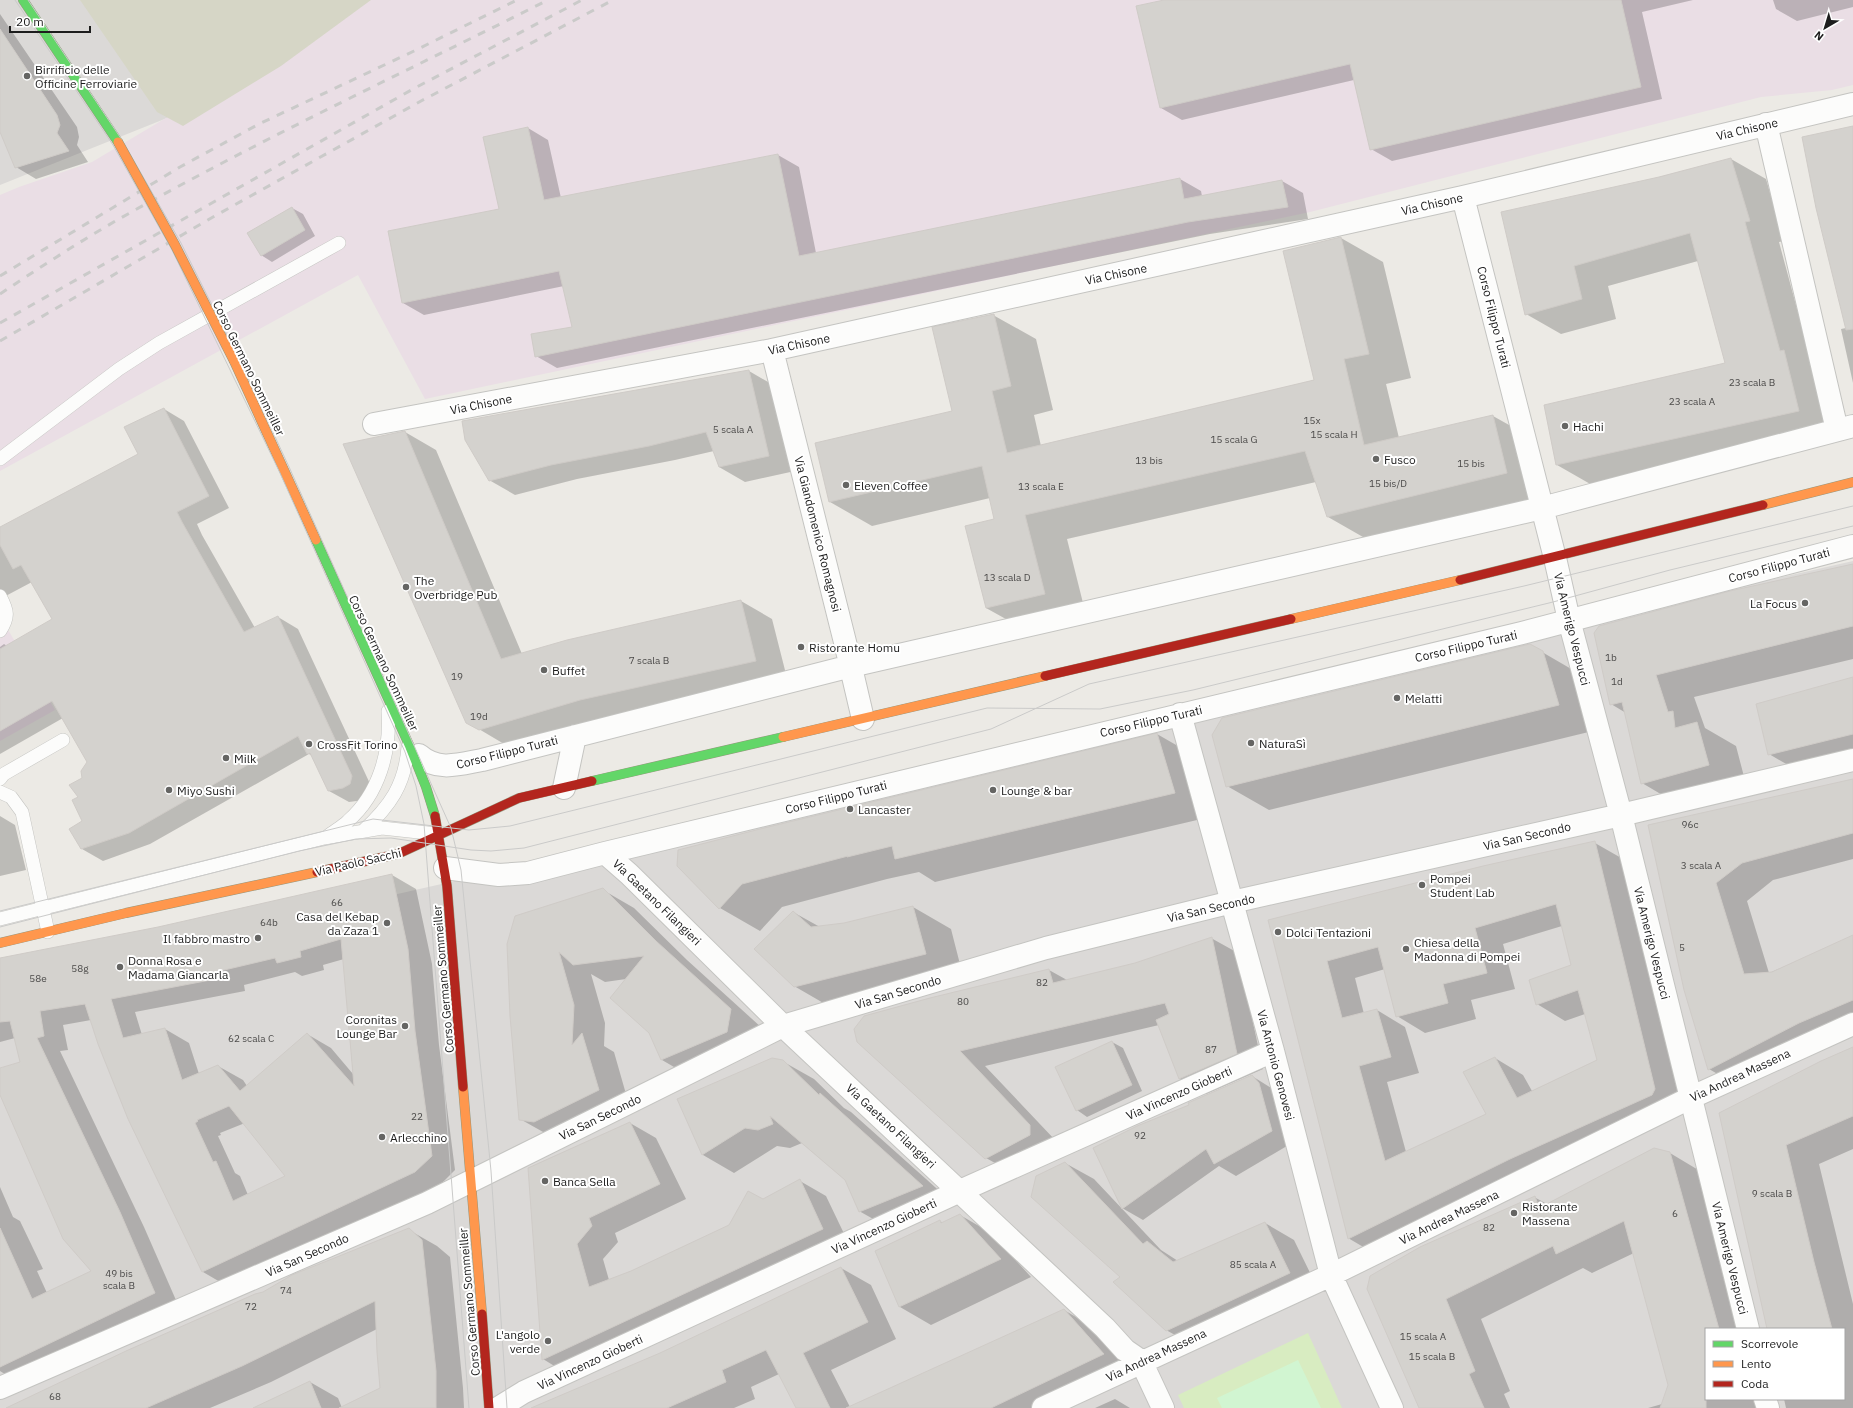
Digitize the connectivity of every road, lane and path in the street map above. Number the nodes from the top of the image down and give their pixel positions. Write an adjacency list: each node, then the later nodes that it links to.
1 (23, 0): 18 (main road, Corso Germano Sommeiller, bridge)
2 (1853, 104): 3 (street, Via Chisone)
3 (1766, 124): 4 (street, Via Chisone); 8 (street, Corso Filippo Turati)
4 (1463, 197): 6 (street, Via Chisone); 11 (street, Corso Filippo Turati)
5 (340, 243): 9 (lane)
6 (772, 350): 7 (street, Via Chisone); 17 (street, Via Giandomenico Romagnosi)
7 (374, 424)
8 (1845, 428): 11 (street, Corso Filippo Turati)
9 (0, 459)
10 (1853, 482): 13 (main road)
11 (1542, 508): 13 (street, Corso Filippo Turati); 17 (street, Corso Filippo Turati)
12 (1853, 546): 15 (street, Corso Filippo Turati)
13 (1555, 558): 15 (street, Via Amerigo Vespucci); 20 (main road)
14 (0, 596): 16 (lane)
15 (1569, 620): 19 (street, Corso Filippo Turati); 28 (street, Via Amerigo Vespucci)
16 (0, 631)
17 (851, 666): 20 (street, Via Giandomenico Romagnosi); 21 (street, Corso Filippo Turati)
18 (387, 700): 23 (main road, Corso Germano Sommeiller); 31 (lane)
19 (1180, 714): 32 (street, Corso Filippo Turati); 34 (street, Via Antonio Genovesi)
20 (863, 719): 26 (main road)
21 (575, 736): 23 (street, Corso Filippo Turati); 26 (street, Corso Filippo Turati)
22 (63, 740): 25 (lane)
23 (412, 749): 29 (lane); 30 (main road, Corso Germano Sommeiller)
24 (1853, 760): 28 (street, Via San Secondo)
25 (0, 779)
26 (564, 788): 30 (main road)
27 (0, 792): 35 (lane)
28 (1621, 815): 34 (street, Via San Secondo); 42 (street, Via Amerigo Vespucci)
29 (364, 831): 30 (lane, Via Paolo Sacchi); 31 (lane, Via Paolo Sacchi)
30 (439, 835): 33 (main road, Corso Germano Sommeiller); 37 (main road, Via Paolo Sacchi)
31 (324, 838): 35 (lane, Via Paolo Sacchi)
32 (605, 853): 33 (street, Corso Filippo Turati); 40 (street, Via Gaetano Filangieri)
33 (446, 868): 43 (main road, Corso Germano Sommeiller)
34 (1232, 902): 40 (street, Via San Secondo); 41 (street, Via Antonio Genovesi)
35 (42, 908): 36 (lane, Via Paolo Sacchi); 37 (lane)
36 (0, 919)
37 (48, 932): 38 (main road, Via Paolo Sacchi)
38 (0, 943)
39 (1853, 1024): 42 (street, Via Andrea Massena)
40 (783, 1026): 43 (street, Via San Secondo); 44 (street, Via Gaetano Filangieri)
41 (1273, 1051): 44 (street, Via Vincenzo Gioberti); 45 (street, Via Antonio Genovesi)
42 (1690, 1098): 45 (street, Via Andrea Massena); 46 (street, Via Amerigo Vespucci)
43 (472, 1181): 48 (street, Via San Secondo); 49 (main road, Corso Germano Sommeiller)
44 (960, 1191): 47 (street, Via Gaetano Filangieri); 50 (street, Via Vincenzo Gioberti)
45 (1331, 1275): 47 (street, Via Andrea Massena); 53 (street, Via Antonio Genovesi)
46 (1748, 1328)
47 (1141, 1361): 51 (street, Via Andrea Massena); 52 (street)
48 (0, 1388)
49 (489, 1408)
50 (498, 1408)
51 (1043, 1408)
52 (1163, 1408)
53 (1392, 1408)

